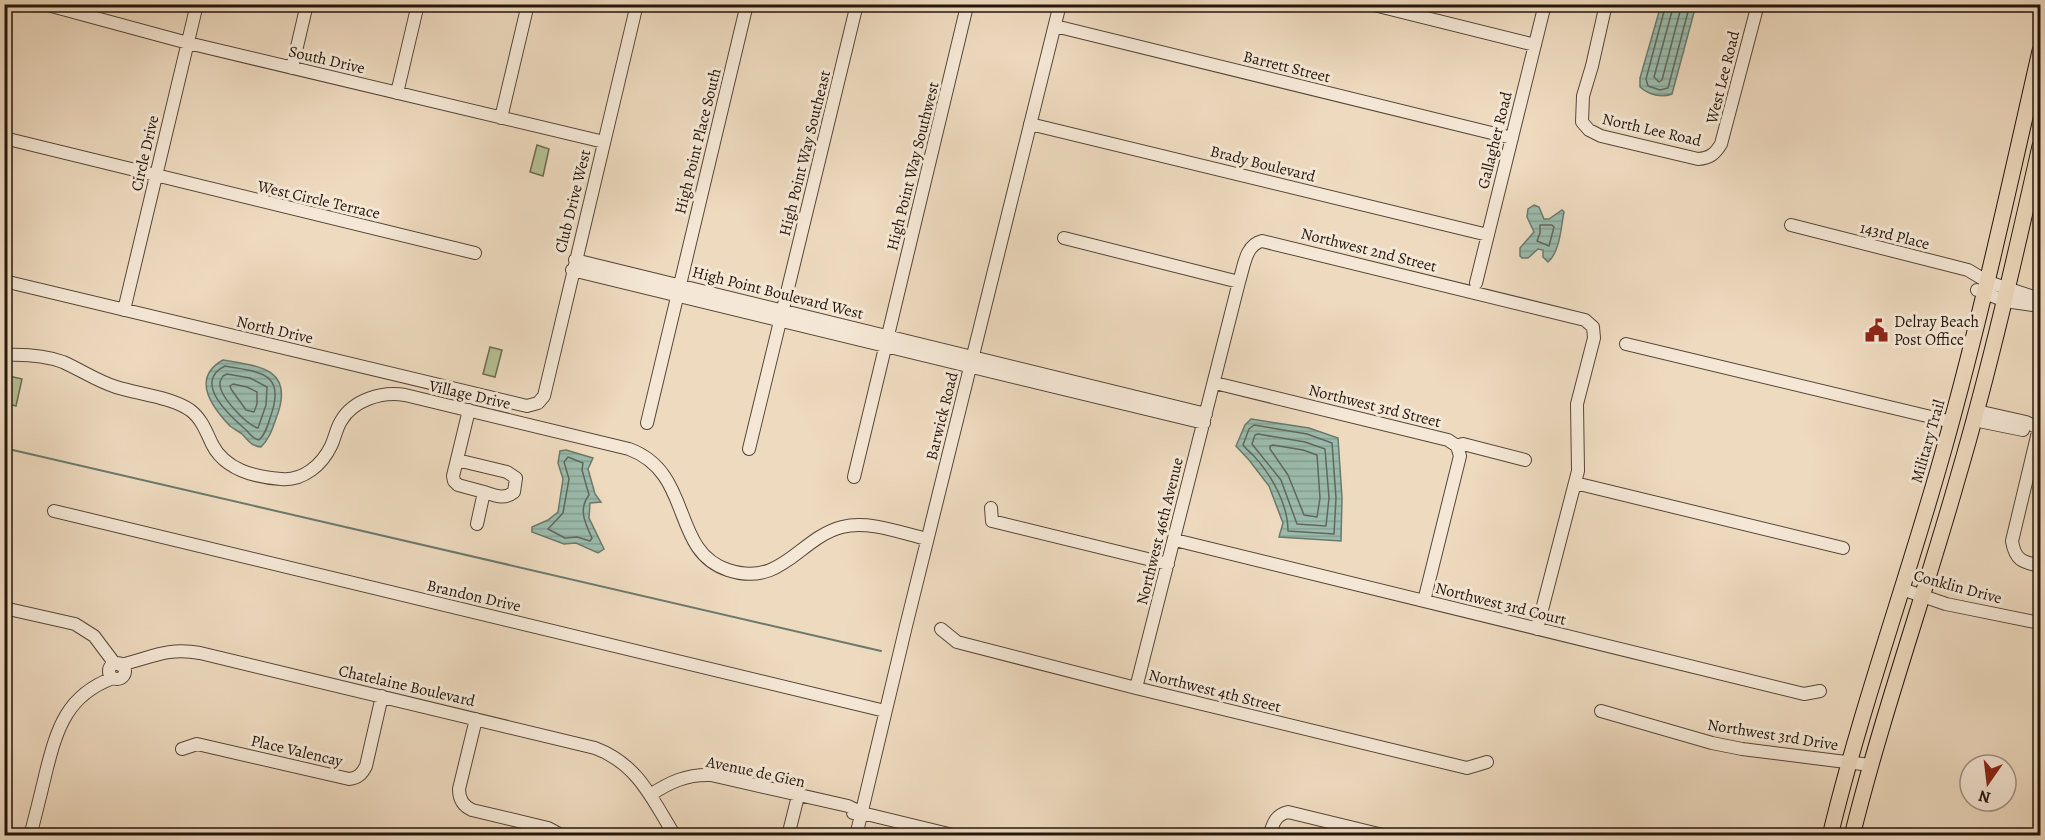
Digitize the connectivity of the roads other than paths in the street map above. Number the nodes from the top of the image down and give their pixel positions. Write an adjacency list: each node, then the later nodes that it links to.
1 (44, 4): 15 (street, South Drive)
2 (197, 4): 17 (street, Circle Drive)
3 (308, 4): 20 (street)
4 (418, 4): 21 (street)
5 (528, 4): 23 (street)
6 (637, 4): 27 (street, Club Drive West)
7 (747, 4): 41 (street, High Point Place South)
8 (857, 4): 46 (street, High Point Way Southeast)
9 (965, 4): 47 (street, High Point Way Southwest)
10 (1060, 4): 16 (street, Barwick Road)
11 (1370, 4): 18 (street)
12 (1545, 4): 18 (street, Gallagher Road)
13 (1606, 4): 29 (street, North Lee Road)
14 (1758, 4): 29 (street, West Lee Road)
15 (86, 10): 17 (street, South Drive)
16 (1055, 26): 24 (street, Barwick Road); 26 (street, Barrett Street)
17 (188, 43): 20 (street, South Drive); 30 (street, Circle Drive)
18 (1535, 45): 26 (street, Gallagher Road)
19 (2040, 51): 22 (main road, Military Trail)
20 (292, 68): 21 (street, South Drive)
21 (397, 93): 23 (street, South Drive)
22 (2035, 103): 40 (main road, Military Trail)
23 (501, 118): 27 (street, South Drive)
24 (1030, 124): 32 (street, Brady Boulevard); 50 (street, Barwick Road)
25 (4, 138): 30 (street, West Circle Terrace)
26 (1512, 138): 32 (street, Gallagher Road)
27 (604, 142): 36 (street, Club Drive West)
28 (2040, 146): 42 (main road)
29 (1713, 154)
30 (156, 176): 35 (street, West Circle Terrace); 45 (street, Circle Drive)
31 (1791, 225): 40 (street, 143rd Place)
32 (1488, 234): 39 (street, Gallagher Road)
33 (1064, 238): 38 (street)
34 (1256, 242): 38 (street, Northwest 46th Avenue); 39 (street, Northwest 2nd Street)
35 (475, 253)
36 (574, 265): 41 (street, High Point Boulevard West); 52 (street, Club Drive West)
37 (4, 281): 45 (street, North Drive)
38 (1239, 282): 51 (street, Northwest 46th Avenue)
39 (1475, 288): 64 (street, Northwest 2nd Street)
40 (1983, 289): 42 (street, 143rd Place); 56 (main road, Military Trail)
41 (678, 290): 46 (street, High Point Boulevard West); 57 (street, High Point Place South)
42 (2006, 295): 43 (street); 44 (street); 54 (main road)
43 (2040, 299)
44 (2040, 306)
45 (124, 310): 52 (street, North Drive)
46 (781, 315): 47 (street, High Point Boulevard West); 60 (street, High Point Way Southeast)
47 (887, 340): 50 (street, High Point Boulevard West); 63 (street, High Point Way Southwest)
48 (1626, 344): 56 (street)
49 (4, 355): 53 (street, Village Drive)
50 (971, 361): 55 (street); 69 (street, Barwick Road)
51 (1215, 383): 55 (street, Northwest 46th Avenue); 59 (street, Northwest 3rd Street)
52 (538, 403)
53 (468, 410): 61 (street); 69 (street, Village Drive)
54 (1976, 415): 58 (street); 75 (main road)
55 (1205, 418): 70 (street, Northwest 46th Avenue)
56 (1952, 422): 74 (main road, Military Trail)
57 (647, 423)
58 (2040, 428): 73 (street)
59 (1457, 446): 62 (street, Northwest 3rd Street); 76 (street)
60 (749, 449)
61 (457, 460): 65 (street); 65 (street)
62 (1525, 460)
63 (854, 477)
64 (1575, 483): 71 (street); 80 (street)
65 (484, 492): 68 (street)
66 (991, 507): 72 (street)
67 (54, 512): 85 (street, Brandon Drive)
68 (477, 524)
69 (927, 539): 85 (street, Barwick Road)
70 (1175, 540): 72 (street, Northwest 46th Avenue); 76 (street, Northwest 3rd Court)
71 (1842, 548)
72 (1168, 564): 82 (street, Northwest 46th Avenue)
73 (2040, 566)
74 (1902, 588): 75 (street, Conklin Drive); 90 (main road, Military Trail)
75 (1923, 595): 78 (street, Conklin Drive); 91 (main road)
76 (1424, 601): 80 (street, Northwest 3rd Court)
77 (4, 608): 81 (street)
78 (2040, 623)
79 (941, 629): 82 (street, Northwest 4th Street)
80 (1538, 629): 83 (street, Northwest 3rd Court)
81 (114, 672): 84 (street, Chatelaine Boulevard); 97 (street, Chatelaine Boulevard)
82 (1136, 688): 89 (street, Northwest 4th Street)
83 (1820, 691)
84 (382, 696): 87 (street, Chatelaine Boulevard); 88 (street, Place Valencay)
85 (885, 711): 94 (street, Barwick Road)
86 (1601, 711): 90 (street, Northwest 3rd Drive)
87 (476, 719): 92 (street, Chatelaine Boulevard); 98 (street)
88 (182, 749)
89 (1487, 762)
90 (1849, 763): 91 (street, Northwest 3rd Drive); 105 (main road, Military Trail)
91 (1870, 765): 106 (main road)
92 (650, 795): 93 (street, Avenue de Gien); 99 (street, Chatelaine Boulevard)
93 (798, 796): 94 (street, Avenue de Gien); 100 (street)
94 (861, 813): 95 (street, Avenue de Gien); 101 (street, Barwick Road)
95 (903, 829): 102 (street, Avenue de Gien)
96 (1373, 834): 103 (street); 104 (street)
97 (30, 836)
98 (563, 836)
99 (675, 836)
100 (788, 836)
101 (856, 836)
102 (957, 836)
103 (1269, 836)
104 (1387, 836)
105 (1830, 836)
106 (1852, 836)

